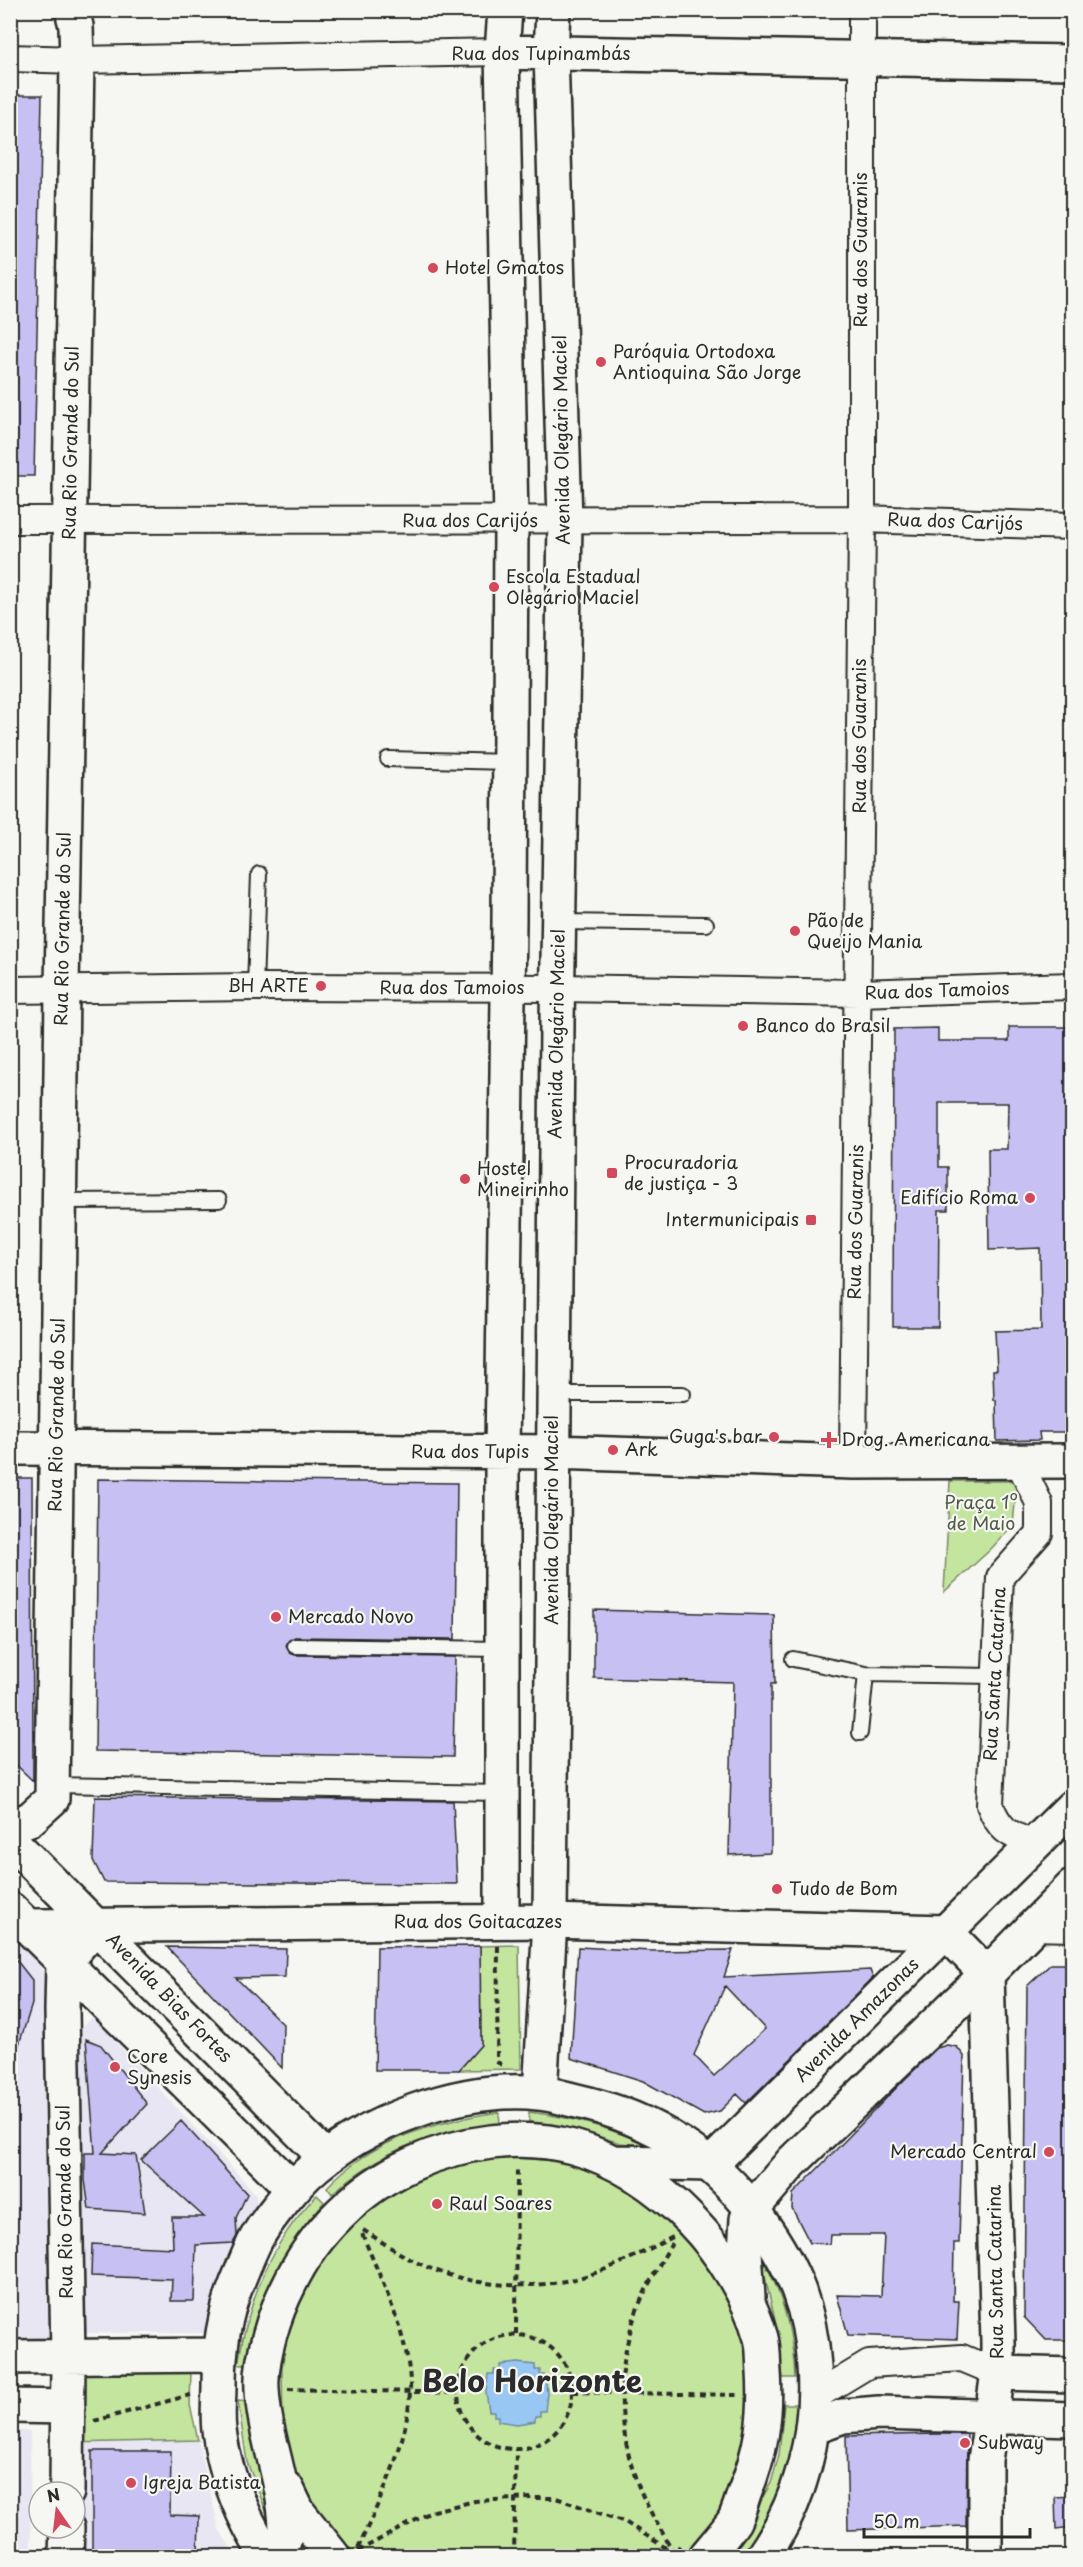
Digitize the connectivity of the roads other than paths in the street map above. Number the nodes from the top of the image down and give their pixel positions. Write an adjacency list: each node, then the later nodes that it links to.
1 (72, 10): 9 (main road, Rua Rio Grande do Sul)
2 (505, 10): 5 (main road)
3 (553, 10): 6 (main road, Avenida Olegário Maciel)
4 (862, 10): 8 (street, Rua dos Guaranis)
5 (502, 52): 6 (main road, Rua dos Tupinambás); 9 (street, Rua dos Tupinambás); 14 (main road)
6 (551, 53): 8 (main road, Rua dos Tupinambás); 15 (main road, Avenida Olegário Maciel)
7 (10, 58): 9 (street, Rua dos Tupinambás)
8 (860, 58): 10 (main road, Rua dos Tupinambás); 11 (street, Rua dos Guaranis)
9 (77, 60): 13 (main road, Rua Rio Grande do Sul)
10 (1072, 62)
11 (862, 519): 15 (street, Rua dos Carijós); 16 (street, Rua dos Carijós); 28 (street, Rua dos Guaranis)
12 (10, 520): 13 (street, Rua dos Carijós)
13 (69, 521): 14 (street, Rua dos Carijós); 27 (main road, Rua Rio Grande do Sul)
14 (511, 521): 15 (street, Rua dos Carijós); 18 (main road)
15 (565, 521): 20 (main road, Avenida Olegário Maciel)
16 (1072, 526)
17 (388, 759): 18 (lane)
18 (510, 762): 24 (main road)
19 (259, 874): 22 (lane)
20 (559, 922): 21 (lane); 25 (main road, Avenida Olegário Maciel)
21 (705, 924)
22 (255, 987): 24 (street, Rua dos Tamoios); 27 (street, Rua dos Tamoios)
23 (1072, 987): 28 (street, Rua dos Tamoios)
24 (508, 988): 25 (street, Rua dos Tamoios); 36 (main road)
25 (558, 988): 28 (street, Rua dos Tamoios); 31 (main road, Avenida Olegário Maciel)
26 (10, 990): 27 (street, Rua dos Tamoios)
27 (62, 990): 30 (main road, Rua Rio Grande do Sul)
28 (859, 993): 38 (street, Rua dos Guaranis)
29 (219, 1200): 30 (lane)
30 (60, 1201): 34 (main road, Rua Rio Grande do Sul)
31 (553, 1394): 32 (lane); 35 (main road, Avenida Olegário Maciel)
32 (683, 1394)
33 (10, 1448): 34 (main road, Rua dos Tupis)
34 (57, 1448): 36 (main road, Rua dos Tupis); 46 (main road, Rua Rio Grande do Sul)
35 (553, 1452): 36 (main road, Rua dos Tupis); 38 (main road, Rua dos Tupis); 54 (main road, Avenida Olegário Maciel)
36 (502, 1453): 41 (main road)
37 (1072, 1461): 39 (main road, Rua dos Tupis)
38 (853, 1462): 39 (main road, Rua dos Tupis)
39 (1019, 1462): 44 (street, Rua Santa Catarina)
40 (295, 1646): 41 (lane)
41 (501, 1649): 47 (main road)
42 (793, 1659): 43 (lane)
43 (866, 1674): 44 (lane); 45 (lane)
44 (995, 1676): 51 (street, Rua Santa Catarina)
45 (860, 1733)
46 (52, 1785): 47 (lane); 49 (main road, Rua Rio Grande do Sul)
47 (501, 1793): 55 (main road)
48 (1072, 1807): 51 (main road, Avenida Amazonas)
49 (10, 1826)
50 (10, 1839): 56 (main road, Avenida Bias Fortes)
51 (1035, 1845): 59 (main road, Avenida Amazonas)
52 (1072, 1887): 57 (main road)
53 (16, 1920): 56 (main road, Rua dos Goitacazes); 60 (main road)
54 (550, 1921): 55 (main road, Rua dos Goitacazes); 59 (main road, Rua dos Goitacazes); 62 (main road, Avenida Olegário Maciel)
55 (500, 1922): 56 (main road, Rua dos Goitacazes)
56 (97, 1925): 60 (main road); 63 (main road, Avenida Bias Fortes)
57 (1032, 1928): 58 (street); 61 (main road)
58 (1072, 1929)
59 (946, 1932): 61 (main road); 65 (main road, Avenida Amazonas)
60 (63, 1963): 66 (main road); 71 (main road, Rua Rio Grande do Sul)
61 (987, 1974): 67 (main road); 72 (main road, Rua Santa Catarina)
62 (540, 2093): 63 (main road); 65 (main road)
63 (326, 2158): 66 (main road)
64 (613, 2162): 65 (main road); 68 (main road); 79 (main road)
65 (711, 2164): 67 (main road)
66 (293, 2189): 69 (main road)
67 (752, 2209): 68 (main road); 75 (main road)
68 (748, 2302): 83 (main road)
69 (219, 2355): 71 (main road); 85 (main road)
70 (10, 2357): 71 (main road)
71 (68, 2357): 76 (main road, Rua Rio Grande do Sul)
72 (998, 2373): 73 (main road); 75 (street); 77 (main road, Rua Santa Catarina)
73 (1072, 2374)
74 (10, 2406): 76 (main road)
75 (814, 2412): 77 (main road); 87 (main road)
76 (68, 2417): 80 (main road, Rua Rio Grande do Sul)
77 (992, 2417): 78 (main road); 88 (main road, Rua Santa Catarina)
78 (1072, 2419)
79 (278, 2468): 82 (main road); 86 (main road)
80 (68, 2480)
81 (67, 2540): 84 (main road)
82 (347, 2550)
83 (683, 2553)
84 (66, 2556)
85 (267, 2556)
86 (279, 2556)
87 (763, 2556)
88 (985, 2556)

